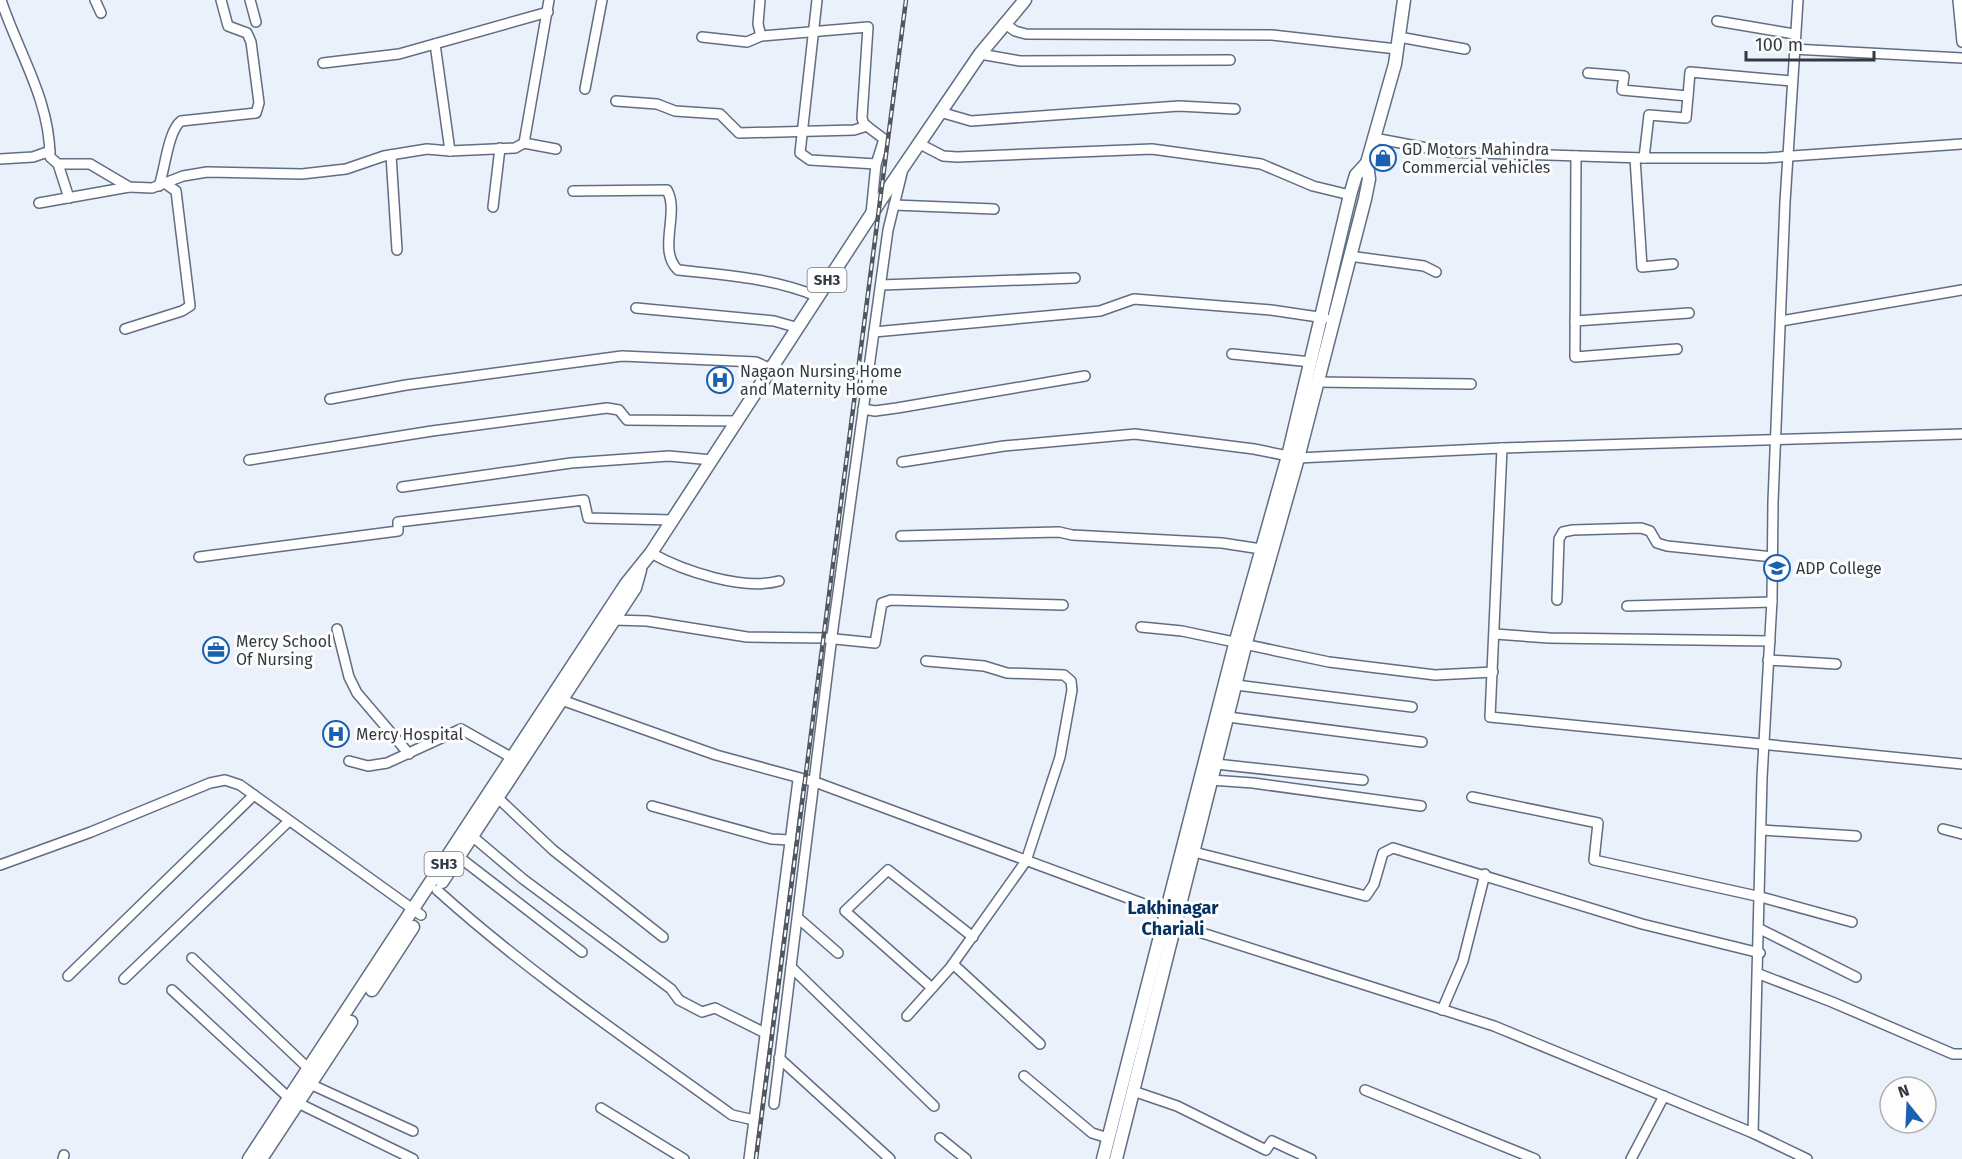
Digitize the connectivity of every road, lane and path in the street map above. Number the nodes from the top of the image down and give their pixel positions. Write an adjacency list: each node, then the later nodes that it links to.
1 (1, 0): 46 (street)
2 (95, 0): 14 (street)
3 (221, 0): 57 (street)
4 (250, 0): 16 (street)
5 (549, 0): 13 (street)
6 (602, 0): 33 (street)
7 (760, 0): 20 (street)
8 (817, 0): 18 (street)
9 (1024, 0): 17 (main road, SH3)
10 (1404, 0): 23 (main road)
11 (1798, 0): 19 (street)
12 (1958, 0): 22 (street)
13 (548, 12): 24 (street); 41 (street)
14 (101, 13)
15 (1717, 21): 19 (street)
16 (256, 22)
17 (1004, 23): 23 (street); 27 (main road, SH3)
18 (813, 32): 20 (street); 38 (street); 39 (street)
19 (1794, 34): 26 (street)
20 (761, 36): 21 (street)
21 (702, 37)
22 (1962, 42)
23 (1398, 43): 25 (street); 40 (main road)
24 (435, 44): 30 (street); 47 (street)
25 (1465, 49)
26 (1793, 49): 28 (street); 32 (street)
27 (980, 54): 29 (street); 37 (main road, SH3)
28 (1962, 58)
29 (1230, 60)
30 (323, 63)
31 (1588, 72): 34 (street)
32 (1791, 81): 34 (street); 49 (street)
33 (585, 89)
34 (1688, 96): 51 (street)
35 (616, 101): 39 (street)
36 (1235, 109): 37 (street)
37 (940, 112): 42 (main road, SH3)
38 (867, 126): 39 (street); 55 (street)
39 (802, 131): 55 (street)
40 (1374, 138): 50 (street); 53 (main road)
41 (524, 143): 44 (street); 45 (street)
42 (920, 144): 56 (main road, SH3); 60 (street)
43 (1962, 144): 49 (street)
44 (500, 148): 47 (street); 64 (street)
45 (556, 149)
46 (50, 151): 52 (street); 54 (street)
47 (450, 151): 48 (street)
48 (391, 155): 57 (street); 67 (street)
49 (1787, 155): 51 (street); 80 (street)
50 (1575, 156): 51 (street); 79 (street)
51 (1640, 158): 69 (street)
52 (0, 159)
53 (1367, 163): 60 (main road); 68 (main road)
54 (58, 164): 58 (street); 61 (street)
55 (876, 164): 66 (street)
56 (904, 168): 63 (street); 66 (main road, SH3)
57 (162, 185): 58 (street); 82 (street)
58 (129, 187): 61 (street)
59 (573, 191): 74 (street)
60 (1350, 195): 77 (main road)
61 (69, 198): 62 (street)
62 (39, 203)
63 (894, 205): 65 (street); 72 (street)
64 (493, 207)
65 (994, 209)
66 (871, 214): 74 (main road, SH3)
67 (397, 250)
68 (1349, 256): 70 (street); 78 (main road)
69 (1673, 264)
70 (1436, 272)
71 (1076, 278): 72 (street)
72 (881, 285): 83 (street)
73 (1962, 290): 80 (street)
74 (816, 296): 81 (main road, SH3)
75 (636, 308): 81 (street)
76 (1689, 313): 79 (street)
77 (1319, 317): 78 (street); 83 (street); 86 (main road)
78 (1332, 320): 89 (main road)
79 (1575, 321): 84 (street)
80 (1780, 321): 95 (street)
81 (795, 327): 87 (main road, SH3)
82 (125, 329)
83 (874, 332): 92 (street)
84 (1677, 349)
85 (1232, 354): 86 (street)
86 (1311, 362): 97 (main road)
87 (769, 368): 91 (street); 93 (main road, SH3)
88 (1085, 376): 92 (street)
89 (1316, 382): 90 (street); 97 (main road)
90 (1471, 384)
91 (330, 399)
92 (863, 409): 118 (street)
93 (736, 421): 98 (street); 99 (main road, SH3)
94 (1962, 434): 95 (street)
95 (1776, 439): 96 (street); 107 (street)
96 (1502, 448): 97 (street); 117 (street)
97 (1293, 457): 100 (street); 104 (main road); 120 (main road)
98 (249, 460)
99 (712, 460): 101 (street); 102 (main road, SH3)
100 (902, 462)
101 (402, 487)
102 (673, 520): 105 (main road, SH3); 106 (street)
103 (901, 536): 104 (street)
104 (1261, 549): 120 (main road)
105 (651, 554): 108 (main road, SH3); 109 (street)
106 (199, 557)
107 (1773, 557): 110 (street); 111 (street)
108 (640, 569): 114 (main road, SH3); 126 (main road, SH3)
109 (779, 581)
110 (1557, 600)
111 (1772, 602): 113 (street); 119 (street)
112 (1063, 605): 118 (street)
113 (1628, 606)
114 (614, 620): 118 (street); 126 (main road, SH3)
115 (1141, 627): 120 (street)
116 (337, 629): 131 (street)
117 (1495, 634): 119 (street); 124 (street)
118 (831, 639): 139 (street)
119 (1770, 641): 122 (street)
120 (1240, 645): 124 (street); 125 (main road); 161 (main road)
121 (926, 660): 154 (street)
122 (1768, 660): 123 (street); 130 (street)
123 (1836, 664)
124 (1493, 672): 130 (street)
125 (1236, 685): 127 (street); 128 (main road)
126 (556, 698): 132 (main road, SH3); 136 (street)
127 (1412, 707)
128 (1228, 717): 129 (street); 134 (main road)
129 (1422, 742)
130 (1764, 744): 135 (street); 147 (street)
131 (409, 754): 132 (street); 133 (street)
132 (516, 760): 142 (main road, SH3); 159 (main road, SH3)
133 (349, 761)
134 (1216, 764): 137 (main road); 138 (street)
135 (1962, 764)
136 (798, 780): 139 (street); 151 (street)
137 (1211, 780): 144 (street); 152 (main road)
138 (1363, 780)
139 (815, 782): 154 (street); 160 (street)
140 (254, 795): 145 (street); 155 (street); 173 (street)
141 (1472, 797): 158 (street)
142 (498, 798): 149 (main road, SH3); 164 (street)
143 (652, 806): 151 (street)
144 (1421, 806)
145 (289, 821): 159 (street); 175 (street)
146 (1943, 829): 148 (street)
147 (1762, 830): 150 (street); 158 (street)
148 (1962, 834)
149 (472, 836): 153 (main road, SH3); 180 (street)
150 (1856, 836)
151 (790, 840): 180 (street)
152 (1194, 852): 156 (street); 161 (main road)
153 (459, 857): 157 (main road, SH3); 166 (street)
154 (1026, 861): 161 (street); 165 (street)
155 (0, 865)
156 (1485, 874): 168 (street); 178 (street)
157 (437, 890): 159 (main road, SH3); 194 (street)
158 (1761, 897): 162 (street); 163 (street)
159 (417, 913): 184 (main road, SH3); 186 (main road, SH3)
160 (798, 918): 167 (street); 171 (street)
161 (1172, 918): 178 (street); 188 (main road); 198 (main road)
162 (1852, 922)
163 (1760, 929): 168 (street); 174 (street)
164 (663, 937)
165 (973, 937): 170 (street); 176 (street)
166 (582, 952)
167 (838, 953)
168 (1760, 953): 172 (street)
169 (192, 958): 184 (street)
170 (953, 964): 176 (street); 181 (street)
171 (791, 967): 183 (street); 192 (street)
172 (1759, 974): 182 (street); 196 (street)
173 (68, 976)
174 (1856, 977)
175 (124, 979)
176 (932, 988): 179 (street)
177 (172, 990): 190 (street)
178 (1442, 1010): 189 (street)
179 (907, 1016)
180 (765, 1033): 194 (street)
181 (1040, 1044)
182 (1962, 1054)
183 (779, 1058): 191 (street); 205 (street)
184 (309, 1069): 190 (main road, SH3)
185 (1024, 1076): 198 (street)
186 (310, 1084): 190 (main road, SH3); 195 (street)
187 (1365, 1090): 209 (street)
188 (1133, 1091): 199 (main road); 208 (street)
189 (1665, 1096): 196 (street); 210 (street)
190 (294, 1101): 200 (main road, SH3); 201 (main road, SH3); 202 (street)
191 (774, 1104)
192 (934, 1106)
193 (601, 1108): 203 (street)
194 (754, 1120): 204 (street)
195 (413, 1131)
196 (1753, 1133): 211 (street)
197 (940, 1138): 206 (street)
198 (1108, 1138): 207 (main road)
199 (1119, 1158)
200 (249, 1159)
201 (261, 1159)
202 (413, 1159)
203 (684, 1159)
204 (749, 1159)
205 (890, 1159)
206 (966, 1159)
207 (1103, 1159)
208 (1311, 1159)
209 (1535, 1159)
210 (1631, 1159)
211 (1807, 1159)

